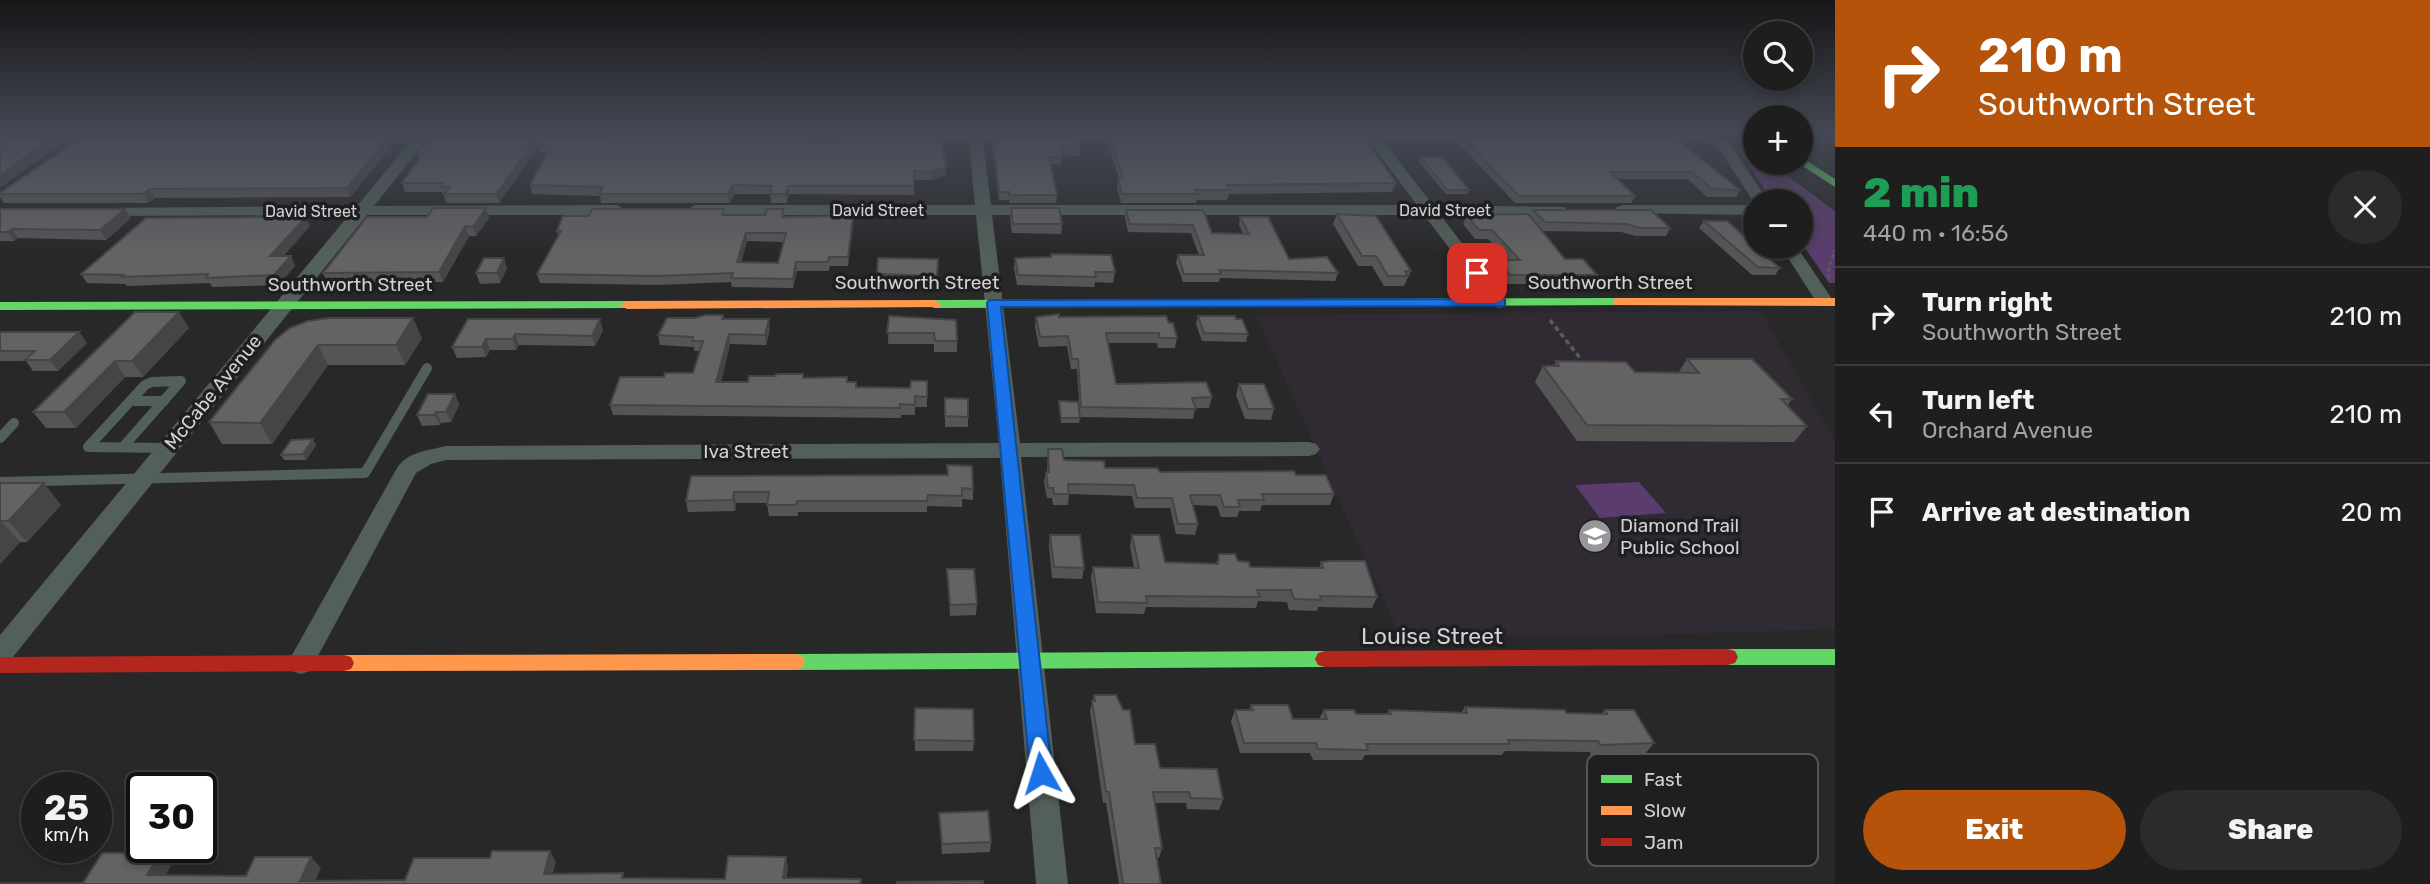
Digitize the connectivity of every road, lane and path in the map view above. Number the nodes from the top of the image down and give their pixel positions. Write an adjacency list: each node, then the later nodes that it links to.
1 (393, 173): 14 (street, McCabe Avenue)
2 (980, 173): 9 (street)
3 (1401, 173): 6 (street)
4 (1743, 173): 5 (street)
5 (1752, 189)
6 (1429, 209): 9 (street, David Street); 10 (street, David Street); 18 (street)
7 (639, 210): 14 (street, David Street)
8 (680, 210): 9 (street, David Street)
9 (984, 210): 17 (street)
10 (1582, 210)
11 (1610, 210): 12 (street)
12 (1743, 210)
13 (84, 211): 14 (street, David Street)
14 (362, 211): 19 (street, McCabe Avenue)
15 (1798, 259): 16 (street)
16 (1830, 302): 18 (main road, Southworth Street)
17 (994, 303): 18 (main road, Southworth Street); 19 (main road, Southworth Street); 30 (street)
18 (1500, 303)
19 (284, 305): 20 (main road, Southworth Street); 29 (street, McCabe Avenue)
20 (0, 306)
21 (1546, 315): 22 (path)
22 (1580, 358)
23 (427, 368): 32 (lane)
24 (131, 401): 25 (lane); 25 (lane); 28 (lane)
25 (164, 401): 28 (lane)
26 (14, 424): 27 (lane)
27 (0, 438)
28 (123, 447): 29 (lane)
29 (168, 448): 32 (street, McCabe Avenue)
30 (1010, 449): 31 (street, Iva Street); 36 (street); 37 (street, Iva Street)
31 (1309, 449)
32 (144, 477): 33 (lane); 34 (street, McCabe Avenue)
33 (0, 482)
34 (0, 654)
35 (1835, 657): 36 (main road, Louise Street)
36 (1030, 661): 37 (main road, Louise Street); 39 (street)
37 (301, 663): 38 (main road, Louise Street)
38 (0, 665)
39 (1052, 884)

